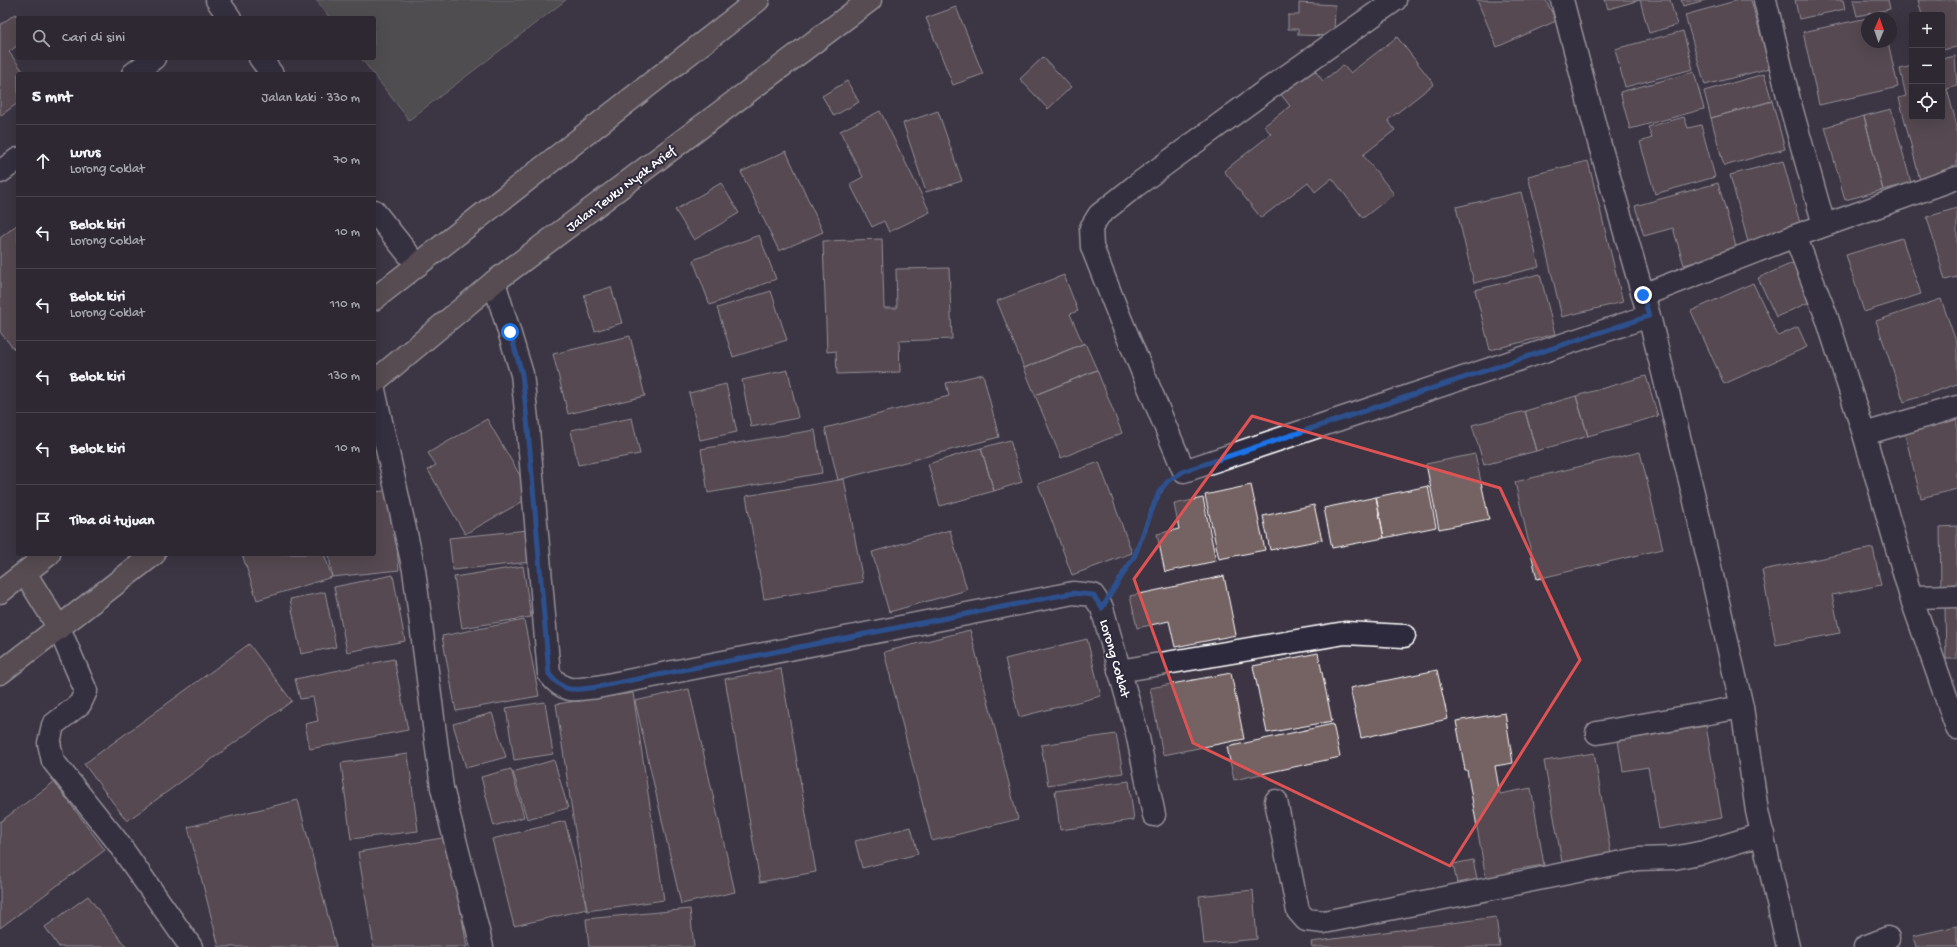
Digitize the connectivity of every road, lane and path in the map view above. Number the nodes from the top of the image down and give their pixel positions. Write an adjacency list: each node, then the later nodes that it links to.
1 (758, 0): 16 (highway)
2 (870, 0): 17 (highway, Jalan Teuku Nyak Arief)
3 (1395, 0): 25 (street)
4 (1562, 0): 18 (street)
5 (1765, 0): 14 (street)
6 (151, 60): 8 (street)
7 (262, 60): 9 (street)
8 (136, 72)
9 (270, 72)
10 (16, 160): 11 (street)
11 (0, 172)
12 (1957, 178): 14 (street)
13 (376, 214): 16 (street)
14 (1824, 225): 15 (street)
15 (1795, 236): 18 (street); 24 (street)
16 (417, 265): 19 (highway)
17 (494, 282): 21 (highway, Jalan Teuku Nyak Arief); 32 (street, Lorong Coklat)
18 (1643, 295): 20 (street)
19 (376, 297)
20 (1649, 316): 25 (street); 37 (street)
21 (376, 380)
22 (376, 399): 45 (street)
23 (1957, 407): 24 (street)
24 (1864, 434): 31 (street)
25 (1184, 471): 32 (path)
26 (47, 556): 28 (highway)
27 (151, 556): 33 (highway)
28 (26, 573): 29 (highway); 33 (highway)
29 (0, 592)
30 (1957, 596): 31 (street)
31 (1911, 597): 38 (street)
32 (1102, 608): 35 (street, Lorong Coklat)
33 (59, 628): 36 (highway); 44 (street)
34 (1404, 636): 35 (street)
35 (1119, 671): 41 (street, Lorong Coklat)
36 (0, 673)
37 (1742, 707): 39 (street); 42 (street)
38 (1957, 728)
39 (1597, 733)
40 (1276, 801): 42 (street)
41 (1154, 815)
42 (1763, 834): 46 (street)
43 (1888, 938): 47 (street)
44 (191, 947)
45 (482, 947)
46 (1788, 947)
47 (1865, 947)

